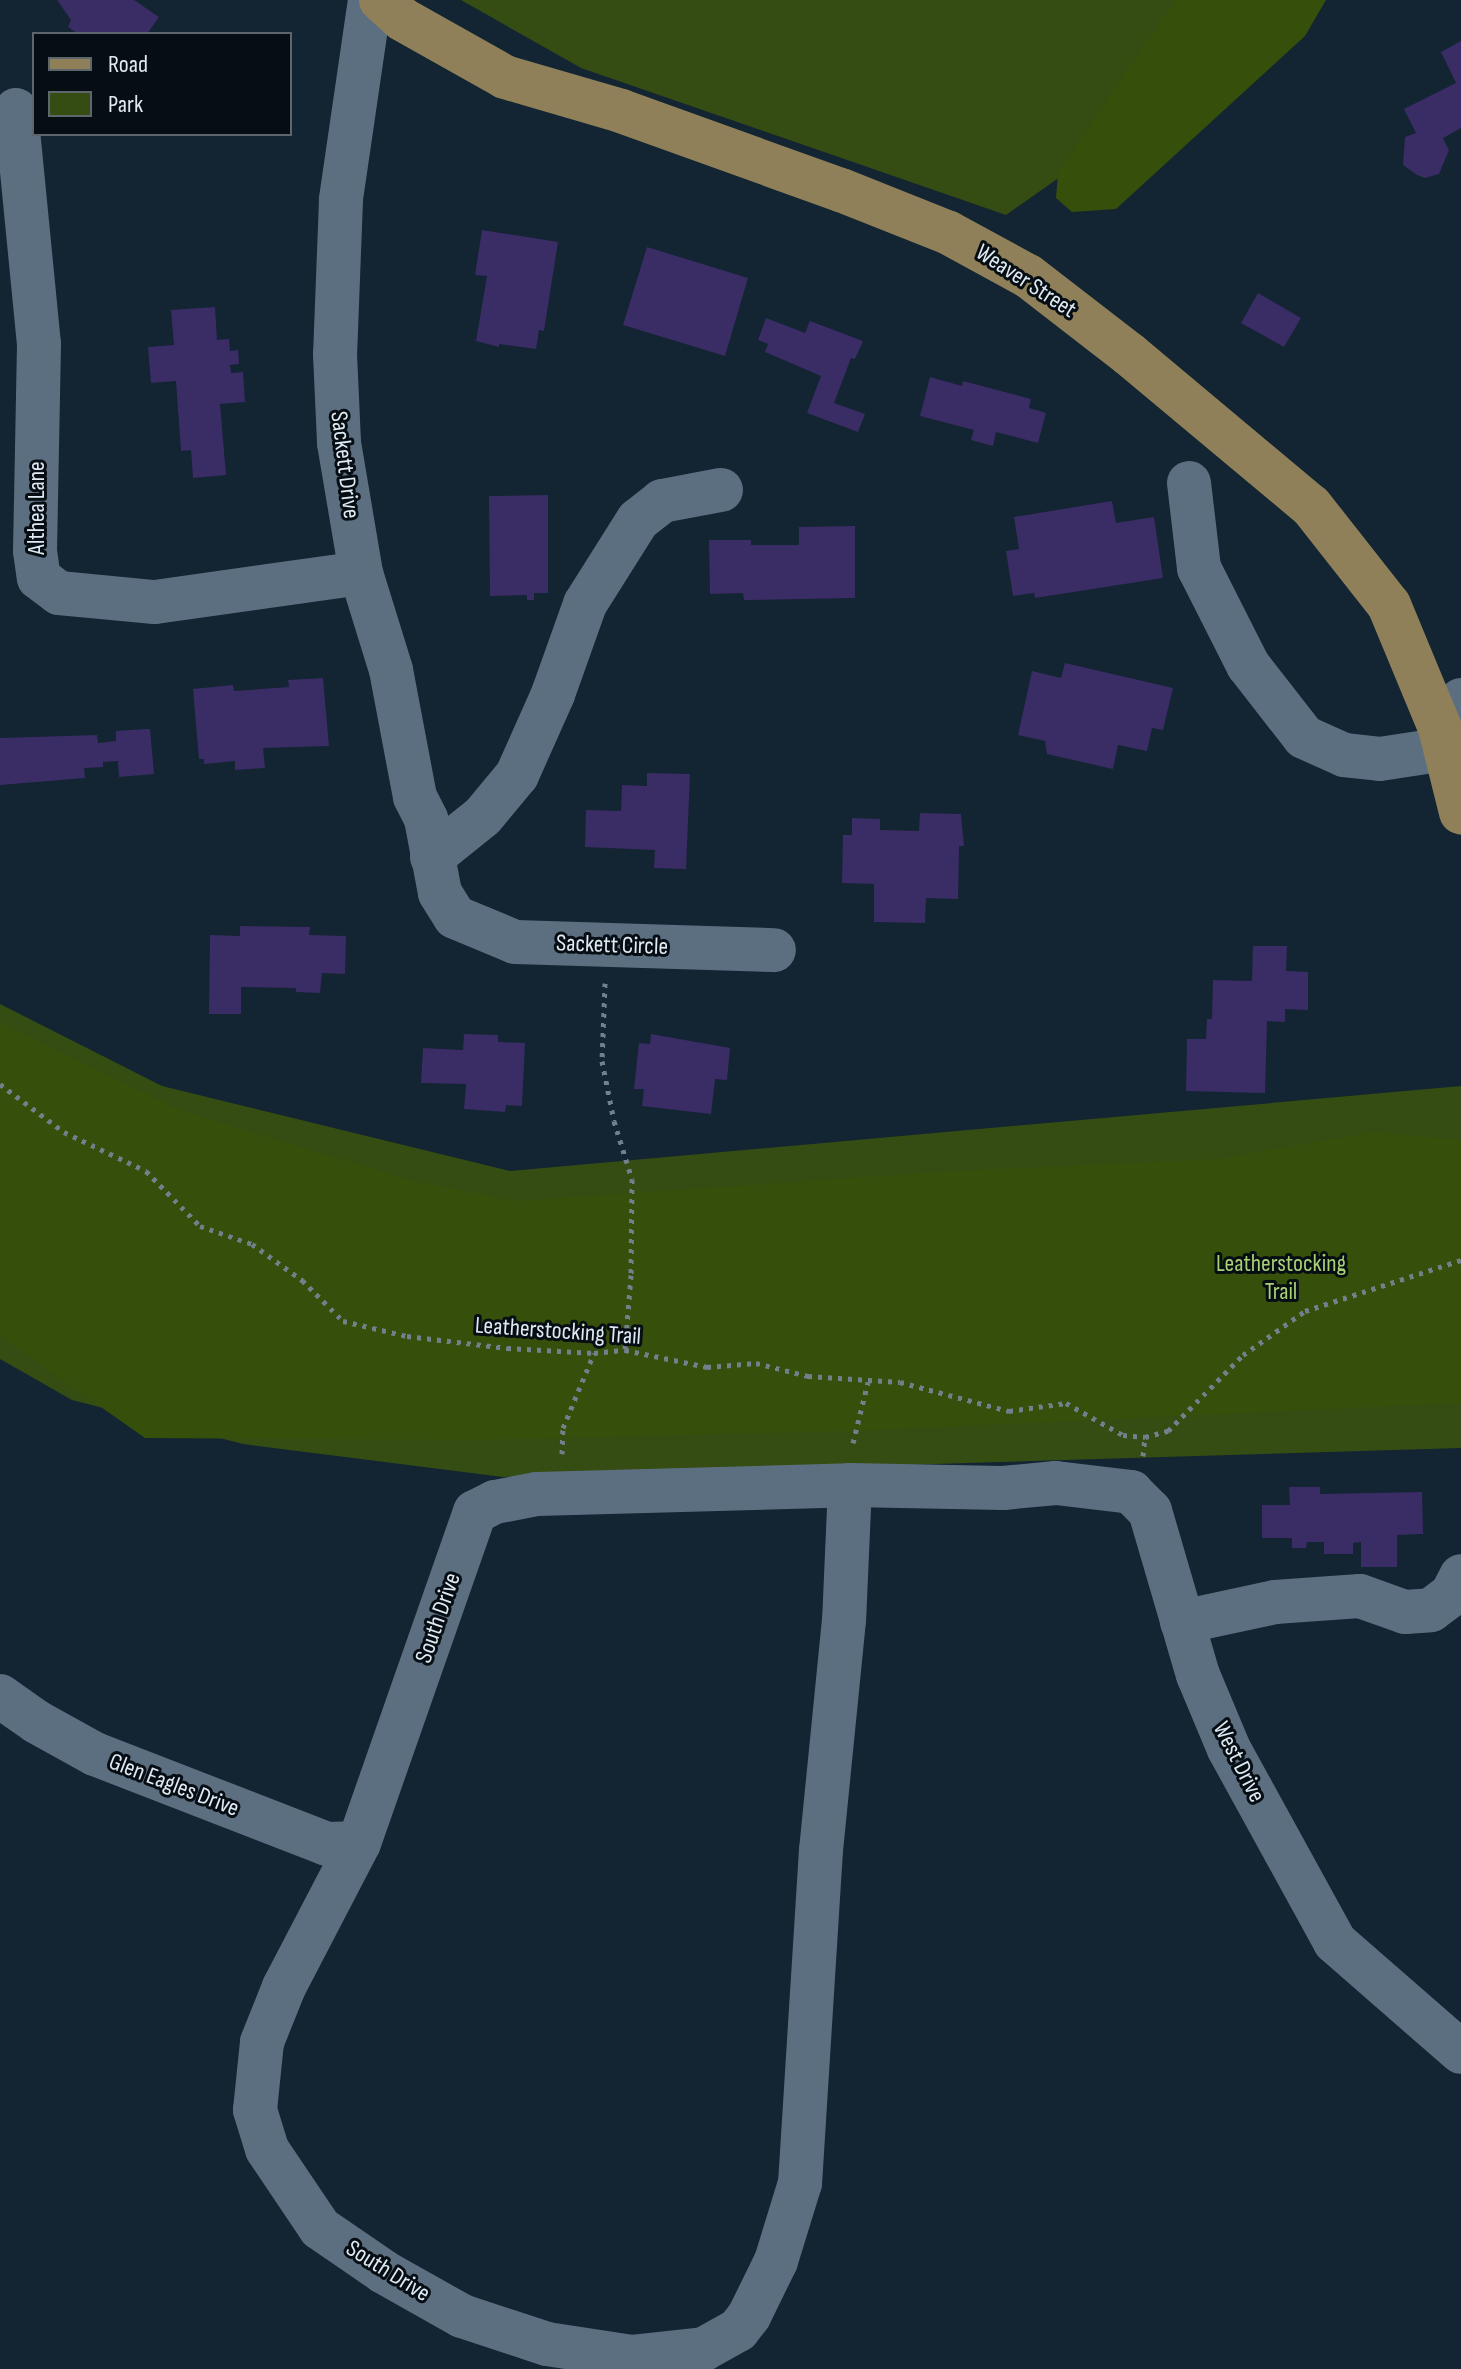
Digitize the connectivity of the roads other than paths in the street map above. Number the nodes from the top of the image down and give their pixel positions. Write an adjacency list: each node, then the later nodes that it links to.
1 (370, 0): 6 (street, Sackett Drive)
2 (381, 0): 7 (main road, Weaver Street)
3 (16, 110): 6 (street, Althea Lane)
4 (1189, 483): 7 (street)
5 (721, 490): 9 (street)
6 (361, 573): 9 (street, Sackett Drive)
7 (1449, 726): 8 (main road, Weaver Street)
8 (1461, 812)
9 (432, 857): 10 (street, Sackett Drive)
10 (455, 917): 11 (street, Sackett Circle)
11 (774, 950)
12 (1056, 1483): 13 (street, South Drive); 15 (street, West Drive)
13 (850, 1485): 17 (street, South Drive); 17 (street, South Drive)
14 (1461, 1576): 15 (street)
15 (1182, 1622): 18 (street, West Drive)
16 (0, 1696): 17 (street, Glen Eagles Drive)
17 (359, 1843)
18 (1461, 2052)

